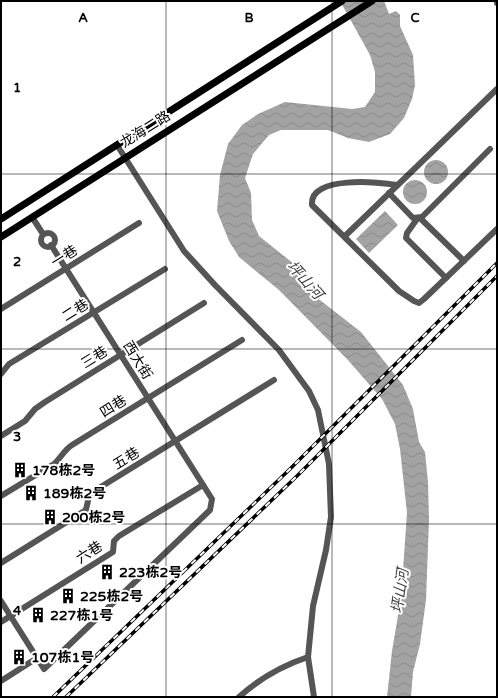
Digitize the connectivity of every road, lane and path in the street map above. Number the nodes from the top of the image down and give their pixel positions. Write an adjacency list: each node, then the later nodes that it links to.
1 (342, 1): 4 (main road, 龙海二路)
2 (372, 1): 6 (main road, 龙海二路)
3 (497, 89): 7 (street)
4 (117, 145): 6 (street); 10 (main road, 龙海二路)
5 (490, 149): 11 (street)
6 (125, 158): 9 (main road, 龙海二路); 38 (street)
7 (397, 185): 8 (street); 15 (street)
8 (389, 193): 11 (street); 15 (street)
9 (32, 217): 14 (street); 16 (main road, 龙海二路)
10 (1, 218)
11 (419, 218): 18 (street); 21 (street)
12 (139, 223): 19 (street, 一巷)
13 (497, 229): 18 (street)
14 (43, 234): 17 (street); 17 (street)
15 (345, 236): 21 (street)
16 (1, 237)
17 (51, 245): 19 (street, 西大街)
18 (464, 261): 21 (street)
19 (66, 268): 23 (street, 一巷); 24 (street, 西大街)
20 (165, 269): 24 (street, 二巷)
21 (446, 278)
22 (204, 304): 26 (street, 三巷)
23 (1, 309)
24 (94, 312): 26 (street, 西大街); 27 (street, 二巷)
25 (242, 340): 29 (street, 四巷)
26 (121, 355): 29 (street, 西大街); 30 (street, 三巷)
27 (1, 374)
28 (274, 380): 31 (street, 五巷)
29 (148, 398): 31 (street, 西大街); 33 (street, 四巷)
30 (1, 436)
31 (176, 441): 32 (street, 西大街); 34 (street, 五巷)
32 (204, 486): 36 (street, 六巷); 39 (street, 西大街)
33 (1, 496)
34 (1, 562)
35 (1, 601): 36 (street)
36 (10, 616): 37 (street, 六巷); 39 (street)
37 (1, 622)
38 (308, 657): 41 (street); 42 (street)
39 (37, 658): 40 (street)
40 (1, 681)
41 (239, 697)
42 (314, 697)

